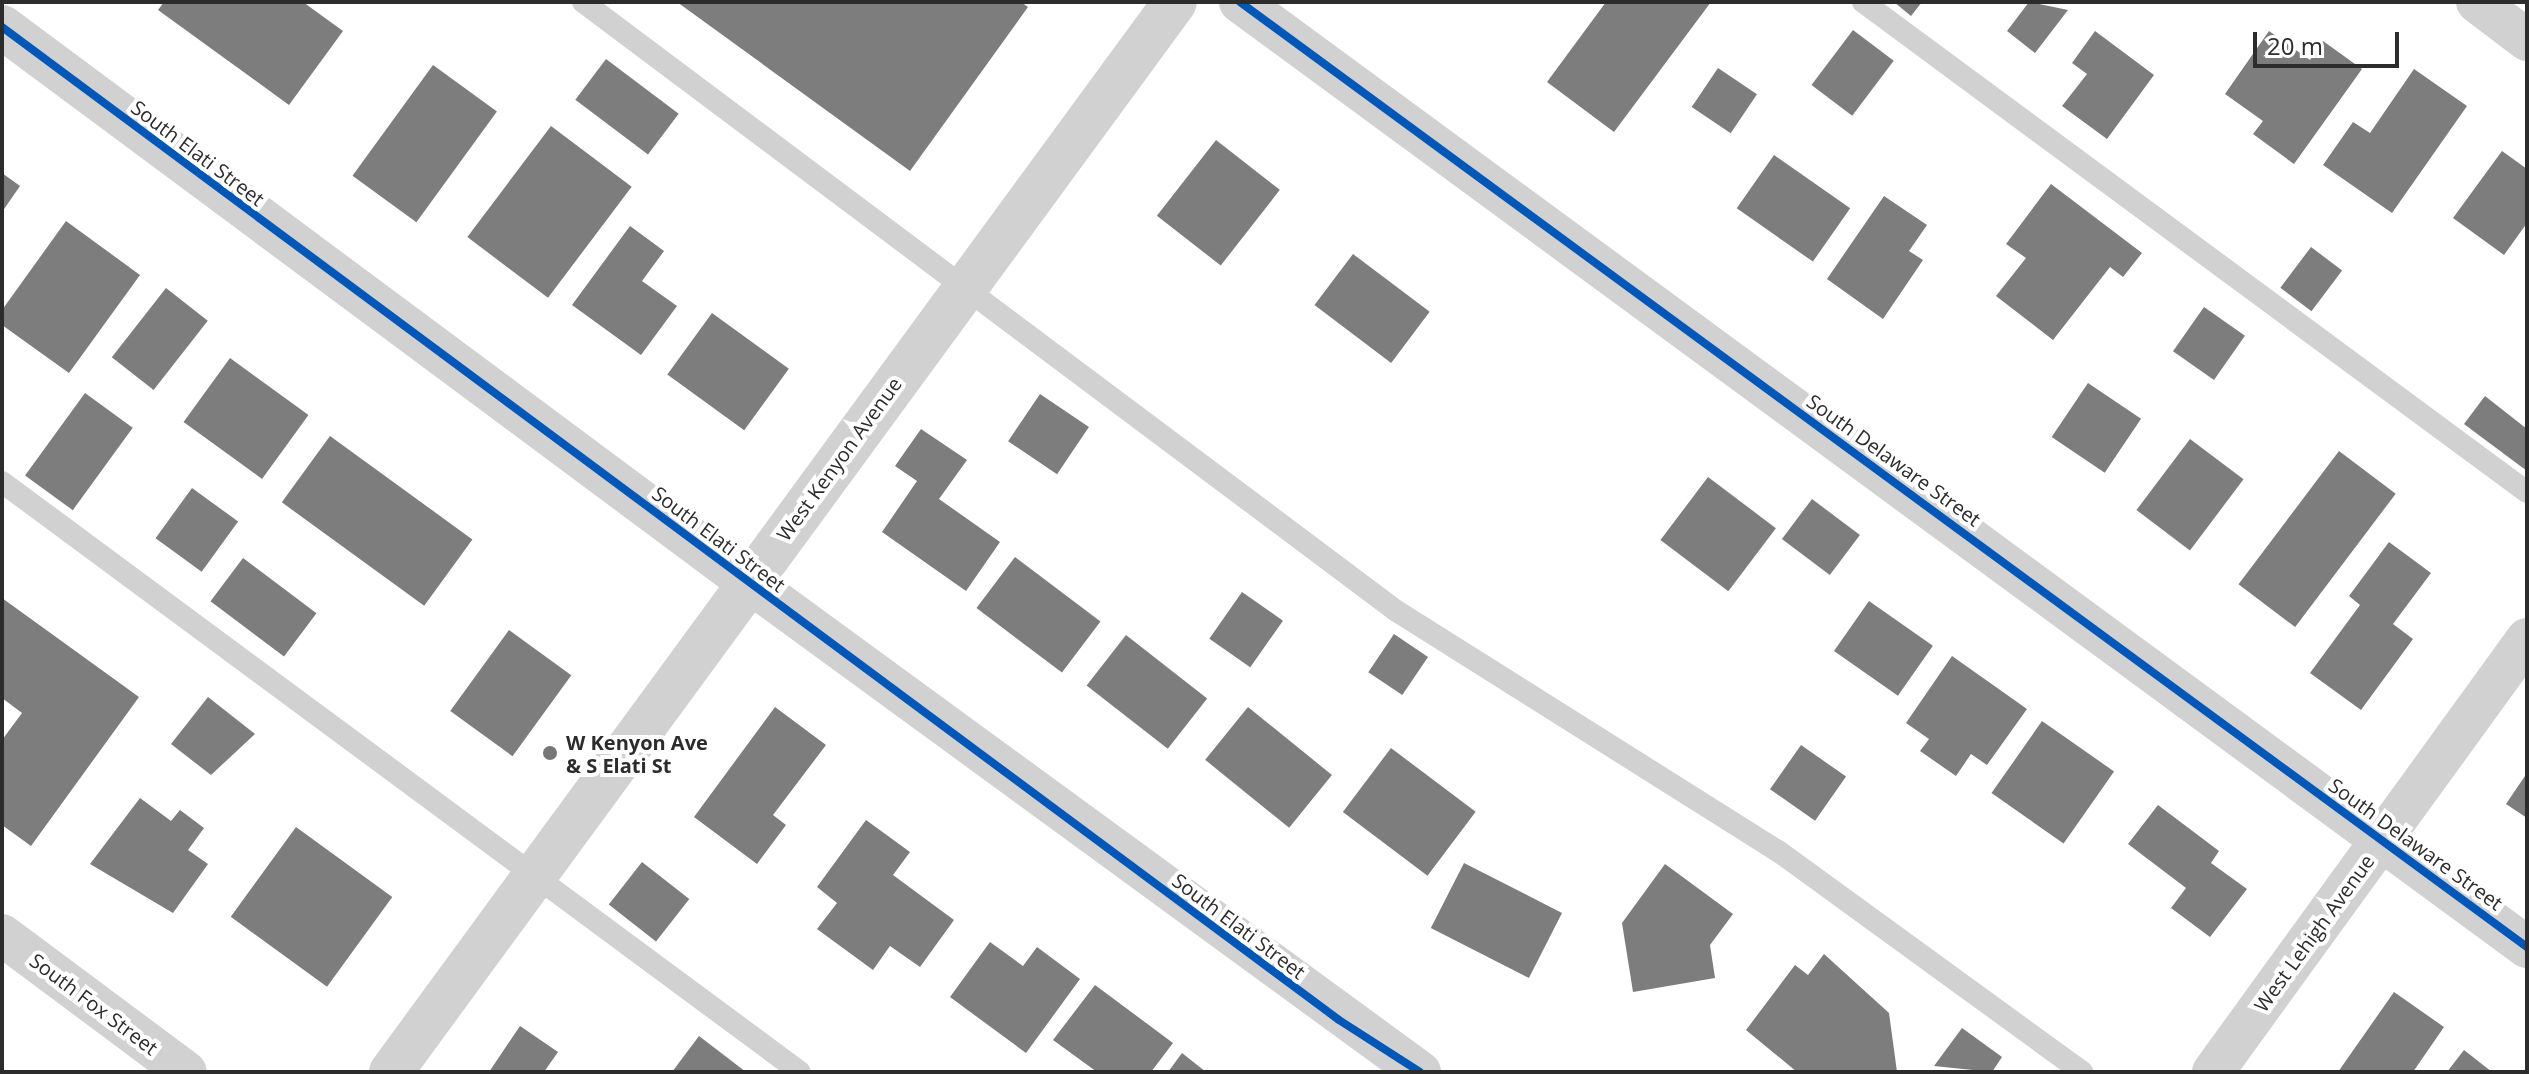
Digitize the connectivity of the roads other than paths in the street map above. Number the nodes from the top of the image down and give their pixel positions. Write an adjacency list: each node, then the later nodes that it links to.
1 (583, 2): 8 (lane)
2 (1175, 2): 8 (street, West Kenyon Avenue)
3 (1240, 2): 13 (street, South Delaware Street)
4 (1863, 2): 10 (lane)
5 (2477, 2): 7 (street)
6 (2, 27): 11 (street, South Elati Street)
7 (2527, 40)
8 (966, 286): 11 (street, West Kenyon Avenue); 21 (lane)
9 (2, 482): 14 (lane)
10 (2527, 492)
11 (749, 582): 14 (street, West Kenyon Avenue); 20 (street, South Elati Street)
12 (2527, 639): 13 (street, West Lehigh Avenue)
13 (2382, 839): 16 (street, South Delaware Street); 22 (street, West Lehigh Avenue)
14 (535, 876): 18 (street, West Kenyon Avenue); 19 (lane)
15 (2, 935): 17 (street, South Fox Street)
16 (2527, 947)
17 (186, 1072)
18 (391, 1072)
19 (800, 1072)
20 (1420, 1072)
21 (2082, 1072)
22 (2213, 1072)

